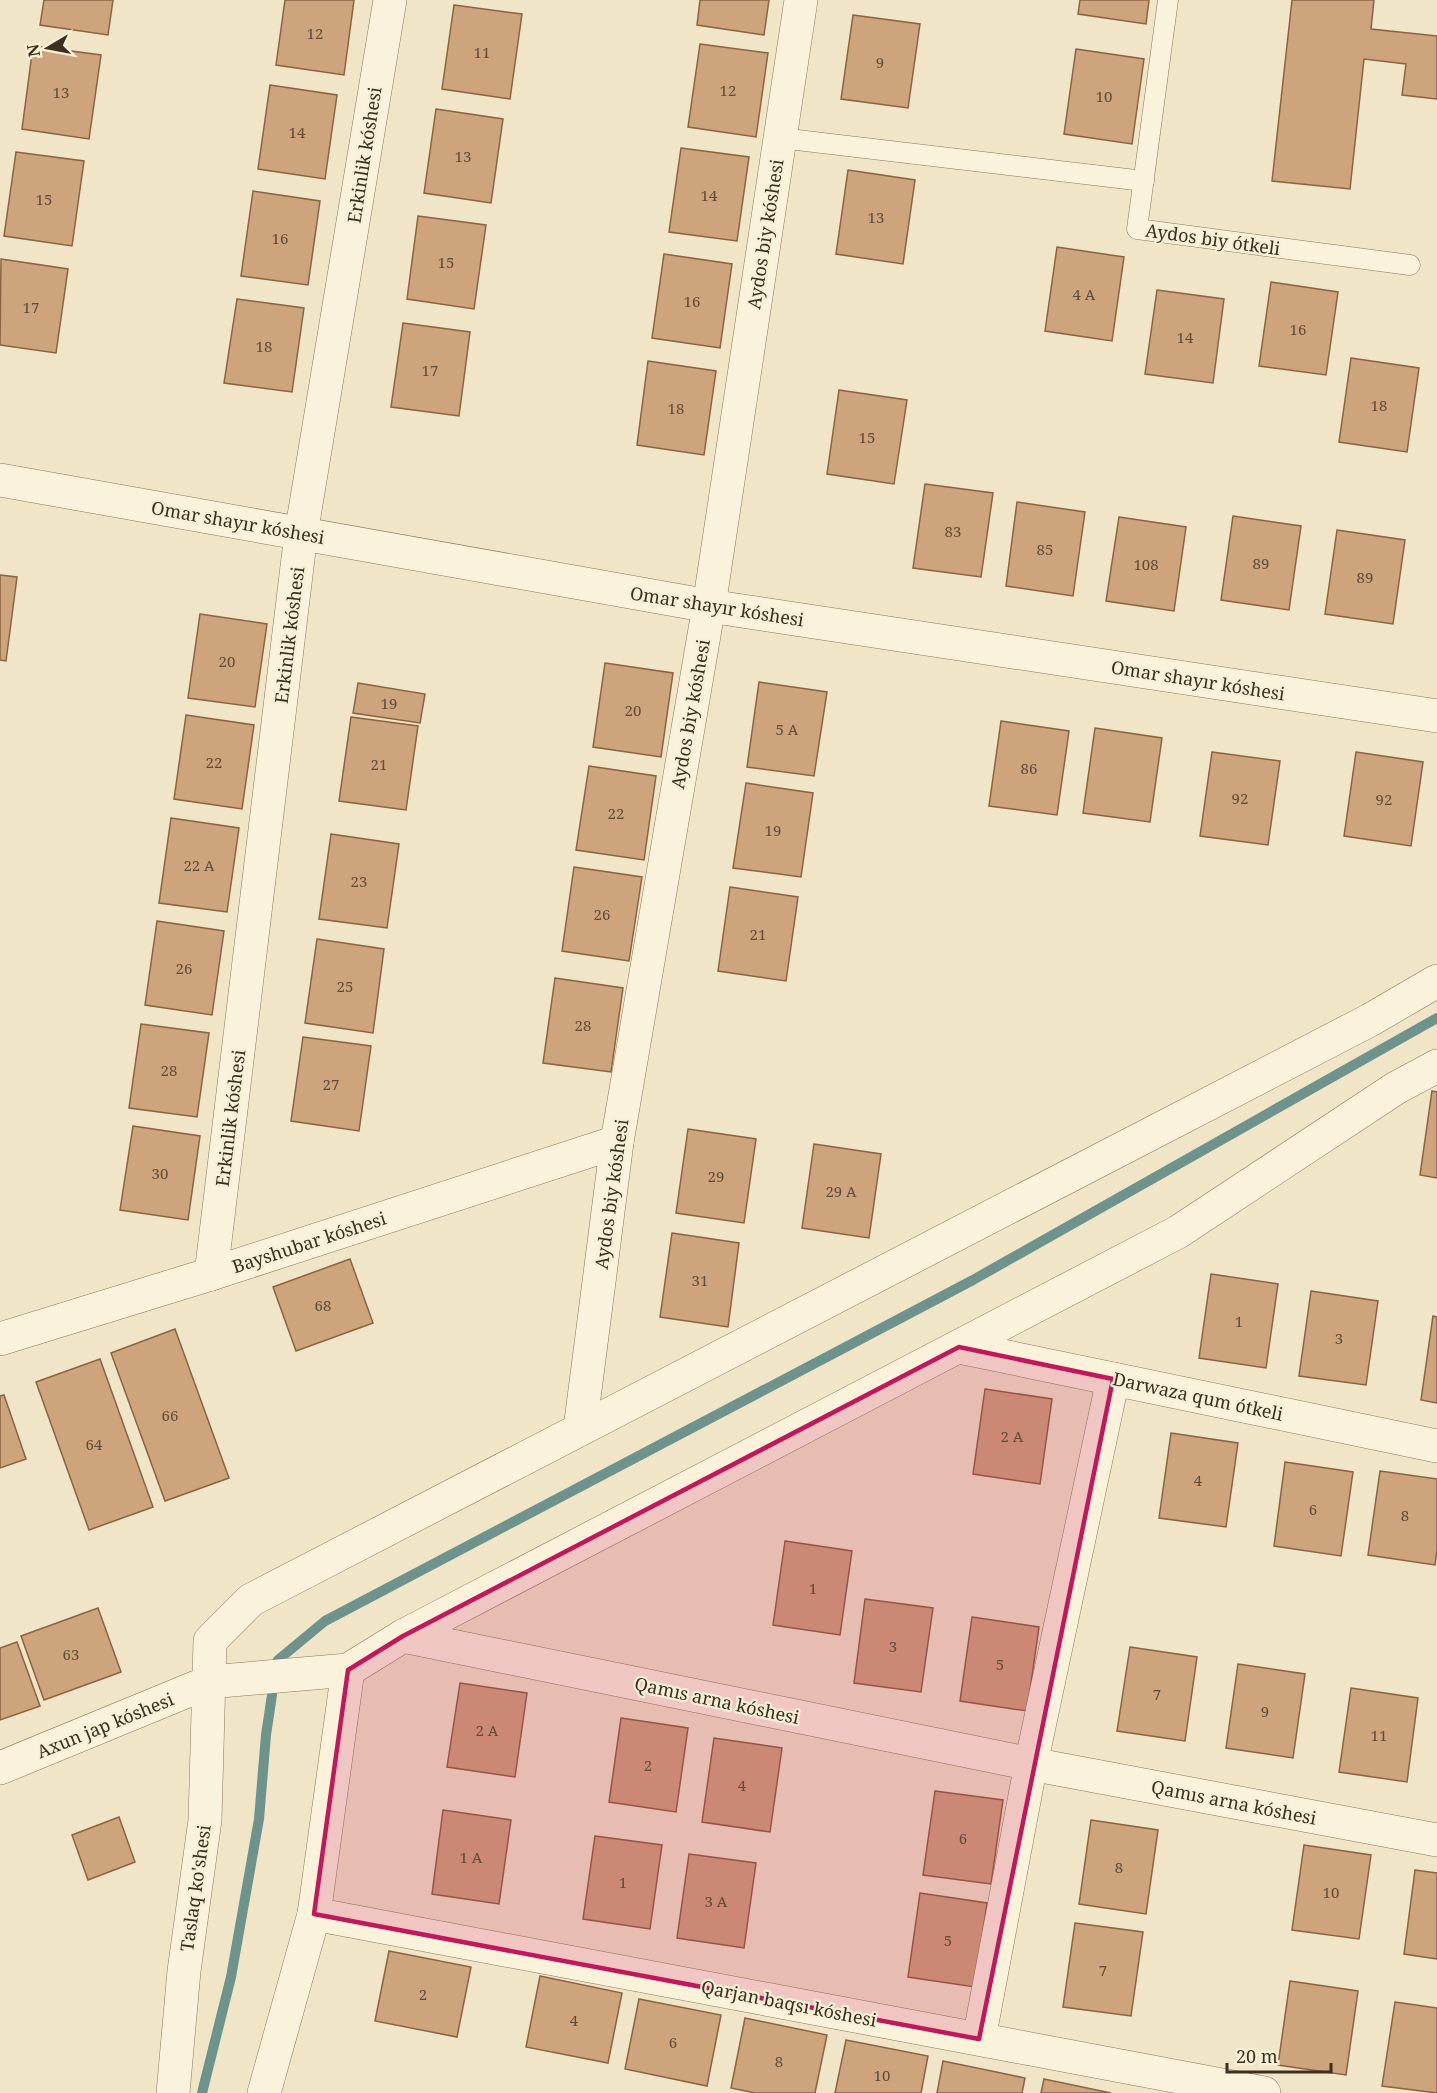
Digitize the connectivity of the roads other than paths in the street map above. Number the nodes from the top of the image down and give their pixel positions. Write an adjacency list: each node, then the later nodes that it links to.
1 (390, 0): 8 (street, Erkinlik kóshesi)
2 (801, 0): 4 (street, Aydos biy kóshesi)
3 (1168, 0): 5 (lane, Aydos biy ótkeli)
4 (780, 138): 5 (lane); 9 (street, Aydos biy kóshesi)
5 (1144, 181): 6 (lane, Aydos biy ótkeli)
6 (1410, 265)
7 (0, 480): 8 (street, Omar shayır kóshesi)
8 (301, 534): 9 (street, Omar shayır kóshesi); 14 (street, Erkinlik kóshesi)
9 (709, 606): 10 (street, Omar shayır kóshesi); 13 (street, Aydos biy kóshesi)
10 (1437, 716)
11 (1437, 981): 18 (street, Taslaq ko'shesi)
12 (1437, 1066): 16 (street)
13 (617, 1142): 14 (street, Bayshubar kóshesi); 18 (street, Aydos biy kóshesi)
14 (211, 1274): 15 (street, Bayshubar kóshesi)
15 (0, 1339)
16 (959, 1347): 17 (street, Darwaza qum ótkeli); 20 (street)
17 (1113, 1379): 19 (street, Darwaza qum ótkeli); 23 (street)
18 (580, 1429): 22 (street, Taslaq ko'shesi)
19 (1437, 1446)
20 (403, 1636): 21 (street); 23 (street, Qamıs arna kóshesi)
21 (348, 1670): 22 (street, Axun jap kóshesi); 26 (street)
22 (209, 1682): 24 (street, Axun jap kóshesi); 28 (street, Taslaq ko'shesi)
23 (1031, 1764): 25 (street, Qamıs arna kóshesi); 27 (street)
24 (0, 1768)
25 (1437, 1840)
26 (314, 1914): 27 (street, Qarjan baqsı kóshesi); 29 (street)
27 (979, 2039): 30 (street, Qarjan baqsı kóshesi)
28 (173, 2093)
29 (264, 2093)
30 (1264, 2093)

